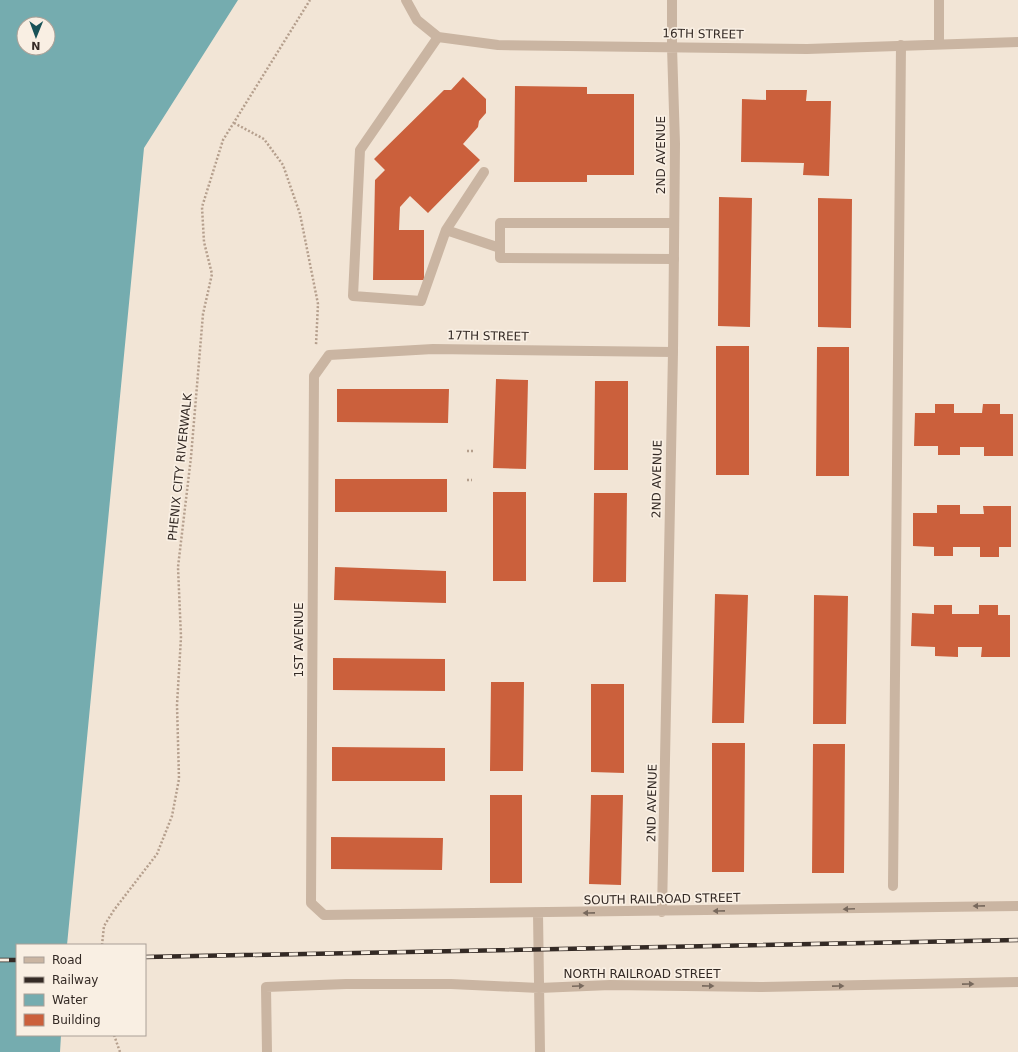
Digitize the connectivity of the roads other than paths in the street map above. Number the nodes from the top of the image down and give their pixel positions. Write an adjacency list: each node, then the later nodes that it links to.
1 (406, 0): 4 (street)
2 (672, 0): 8 (street, 2ND AVENUE)
3 (939, 0): 6 (street)
4 (438, 37): 8 (street, 16TH STREET); 11 (street)
5 (1018, 42): 6 (street, 16TH STREET)
6 (939, 44): 7 (street, 16TH STREET)
7 (901, 45): 8 (street, 16TH STREET); 16 (street)
8 (672, 46): 10 (street, 2ND AVENUE)
9 (484, 172): 11 (street)
10 (674, 223): 12 (street); 13 (street, 2ND AVENUE)
11 (446, 230): 12 (street)
12 (500, 248): 13 (street)
13 (674, 259): 14 (street, 2ND AVENUE)
14 (673, 352): 15 (street, 17TH STREET); 19 (street, 2ND AVENUE)
15 (314, 376): 17 (street, 1ST AVENUE)
16 (893, 886)
17 (311, 903): 20 (street, SOUTH RAILROAD STREET)
18 (1018, 906): 19 (street, SOUTH RAILROAD STREET, one-way to 19)
19 (662, 912): 20 (street, SOUTH RAILROAD STREET, one-way to 20)
20 (538, 913): 22 (street)
21 (1018, 982): 22 (street, NORTH RAILROAD STREET, one-way to 21)
22 (539, 988): 23 (street, NORTH RAILROAD STREET); 24 (street)
23 (267, 1052)
24 (540, 1052)

